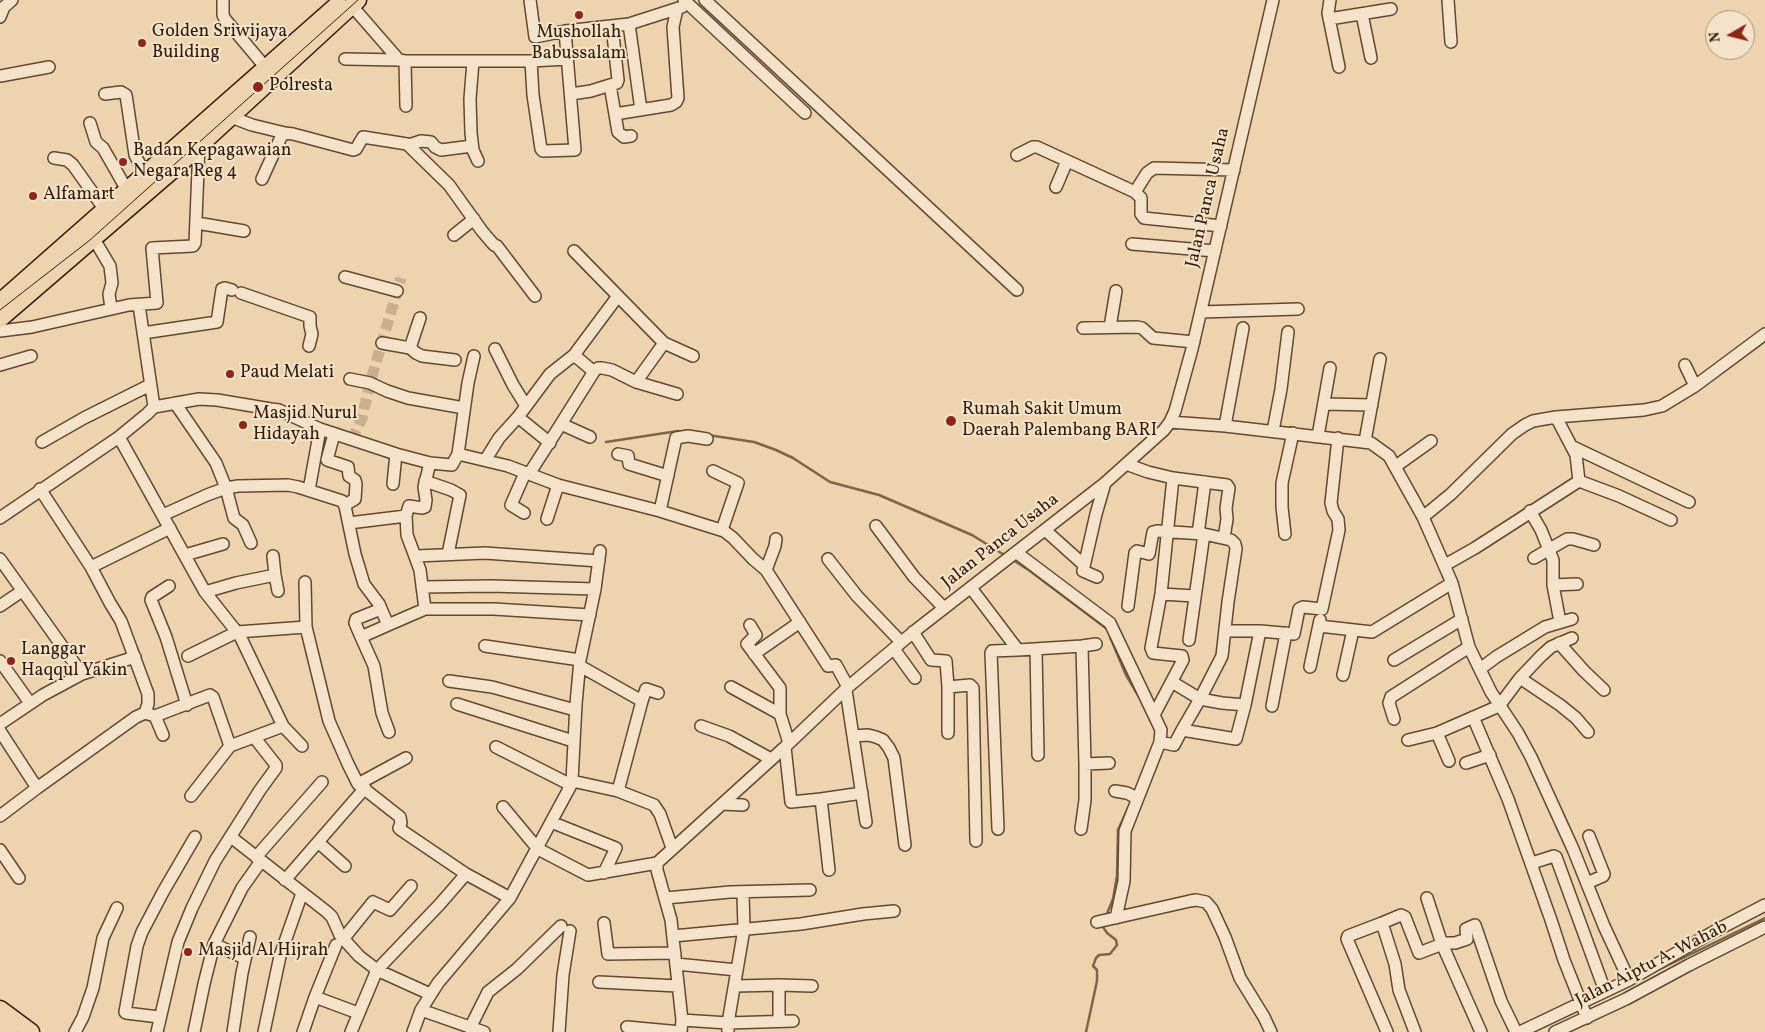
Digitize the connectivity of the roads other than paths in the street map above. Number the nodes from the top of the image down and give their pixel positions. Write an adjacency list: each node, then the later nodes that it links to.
1 (12, 0): 12 (street)
2 (222, 0): 26 (street)
3 (530, 0): 16 (street)
4 (705, 0): 64 (street)
5 (1272, 0): 47 (street, Jalan Panca Usaha)
6 (1330, 0): 13 (street)
7 (1448, 0): 17 (street)
8 (351, 2): 21 (street); 26 (highway); 35 (highway)
9 (687, 4): 14 (street); 32 (street); 33 (street)
10 (1391, 9): 11 (street)
11 (1362, 14): 13 (street); 18 (street)
12 (0, 17)
13 (1329, 19): 25 (street)
14 (629, 24): 15 (street); 32 (street)
15 (612, 26): 16 (street); 28 (street)
16 (565, 32): 19 (street)
17 (1451, 42)
18 (1371, 58)
19 (568, 59): 23 (street); 30 (street)
20 (345, 60): 21 (street)
21 (402, 61): 22 (street); 31 (street)
22 (472, 61): 23 (street); 41 (street)
23 (531, 61): 30 (street)
24 (49, 67): 27 (street)
25 (1339, 67)
26 (266, 68): 46 (highway)
27 (0, 76)
28 (610, 85): 30 (street); 34 (street)
29 (105, 94): 48 (street)
30 (571, 94)
31 (406, 106)
32 (641, 110): 34 (street)
33 (805, 113)
34 (615, 114): 38 (street)
35 (231, 117): 37 (street); 40 (highway)
36 (90, 123): 51 (street)
37 (285, 133): 39 (street); 49 (street)
38 (632, 136)
39 (408, 145): 41 (street); 54 (street)
40 (199, 146): 46 (highway); 55 (street)
41 (472, 146): 44 (street)
42 (1017, 155): 45 (street)
43 (54, 158): 53 (street)
44 (478, 161)
45 (1067, 161): 50 (street); 52 (street)
46 (168, 164): 48 (highway); 59 (highway)
47 (1234, 170): 52 (street); 56 (street, Jalan Panca Usaha)
48 (145, 174): 51 (highway)
49 (262, 179)
50 (1056, 187)
51 (127, 190): 53 (highway)
52 (1135, 192): 56 (street)
53 (105, 210): 69 (highway)
54 (474, 219): 58 (street); 67 (street)
55 (197, 223): 57 (street); 70 (street)
56 (1220, 226): 61 (street, Jalan Panca Usaha)
57 (244, 231)
58 (454, 235)
59 (94, 239): 71 (street); 75 (highway)
60 (1132, 244): 61 (street)
61 (1215, 250): 73 (street, Jalan Panca Usaha)
62 (574, 251): 68 (street)
63 (345, 277): 65 (street)
64 (1017, 290)
65 (397, 291)
66 (1116, 291): 76 (street)
67 (535, 296)
68 (618, 296): 85 (street); 89 (street)
69 (0, 302)
70 (139, 305): 71 (street); 81 (street)
71 (112, 308): 79 (street)
72 (1298, 309): 73 (street)
73 (1200, 312): 83 (street, Jalan Panca Usaha)
74 (420, 318): 87 (street)
75 (0, 319)
76 (1110, 327): 77 (street); 83 (street)
77 (1083, 328)
78 (1243, 328): 114 (street)
79 (0, 332)
80 (1288, 332): 116 (street)
81 (143, 333): 86 (street); 101 (street)
82 (1765, 334): 102 (street)
83 (1194, 342): 112 (street, Jalan Panca Usaha)
84 (382, 343): 87 (street)
85 (664, 343): 92 (street); 100 (street)
86 (309, 346)
87 (410, 348): 93 (street)
88 (495, 349): 107 (street)
89 (574, 355): 98 (street); 107 (street)
90 (31, 356): 95 (street)
91 (474, 356): 109 (street)
92 (693, 356)
93 (455, 360)
94 (1380, 360): 106 (street)
95 (0, 365)
96 (1685, 365): 102 (street)
97 (1330, 368): 105 (street)
98 (593, 372): 100 (street); 113 (street)
99 (350, 379): 109 (street)
100 (636, 382): 103 (street)
101 (150, 385): 108 (street); 126 (street)
102 (1695, 386): 111 (street)
103 (677, 394)
104 (175, 404): 108 (street); 115 (street); 146 (street)
105 (1324, 404): 106 (street); 119 (street)
106 (1372, 405): 124 (street)
107 (526, 406): 110 (street)
108 (154, 407): 120 (street)
109 (464, 408): 130 (street)
110 (518, 417): 127 (street); 132 (street)
111 (1556, 417): 128 (street); 156 (street)
112 (1170, 422): 114 (street); 134 (street, Jalan Panca Usaha)
113 (562, 424): 121 (street); 127 (street)
114 (1225, 426): 116 (street)
115 (320, 429): 118 (street); 148 (street)
116 (1273, 431): 117 (street)
117 (1293, 433): 119 (street); 167 (street)
118 (334, 434): 129 (street); 150 (street)
119 (1318, 436): 122 (street)
120 (119, 437): 147 (street); 154 (street)
121 (590, 437)
122 (1338, 438): 124 (street); 206 (street)
123 (707, 439): 138 (street)
124 (1365, 441): 135 (street)
125 (1431, 441): 135 (street)
126 (42, 442)
127 (550, 443): 137 (street)
128 (1573, 447): 141 (street); 149 (street)
129 (396, 454): 133 (street); 144 (street)
130 (458, 454): 132 (street); 133 (street)
131 (618, 454): 138 (street)
132 (486, 459): 137 (street)
133 (430, 463): 140 (street)
134 (1126, 464): 139 (street); 142 (street, Jalan Panca Usaha)
135 (1396, 466): 156 (street)
136 (713, 471): 163 (street)
137 (527, 473): 145 (street); 153 (street)
138 (668, 476): 151 (street)
139 (1173, 478): 143 (street); 165 (street)
140 (425, 481): 155 (street); 174 (street)
141 (1579, 481): 152 (street); 159 (street)
142 (1105, 482): 164 (street, Jalan Panca Usaha); 183 (street)
143 (1205, 482): 166 (street); 168 (street)
144 (393, 484)
145 (558, 486): 151 (street); 158 (street)
146 (226, 488): 148 (street); 154 (street); 170 (street)
147 (40, 489): 157 (street); 184 (street)
148 (308, 490): 150 (street)
149 (1689, 502)
150 (345, 505): 160 (street)
151 (660, 511): 163 (street)
152 (1530, 511): 173 (street); 182 (street)
153 (524, 513)
154 (163, 515): 162 (street)
155 (406, 516): 160 (street); 178 (street)
156 (1423, 517): 182 (street)
157 (0, 518)
158 (547, 519)
159 (1672, 520)
160 (349, 523): 204 (street)
161 (876, 526): 203 (street)
162 (170, 528): 176 (street); 184 (street)
163 (722, 530): 185 (street)
164 (1045, 530): 175 (street, Jalan Panca Usaha); 183 (street)
165 (1166, 532): 166 (street); 199 (street); 202 (street)
166 (1201, 534): 168 (street); 200 (street)
167 (1286, 534)
168 (1224, 538): 217 (street)
169 (776, 539): 185 (street)
170 (251, 543)
171 (223, 544): 176 (street)
172 (1594, 544): 173 (street)
173 (1548, 550): 179 (street); 191 (street)
174 (448, 554): 178 (street); 195 (street)
175 (1015, 554): 194 (street, Jalan Panca Usaha); 263 (street)
176 (185, 555): 198 (street)
177 (273, 556): 186 (street)
178 (416, 556): 193 (street)
179 (1534, 558)
180 (0, 559): 196 (street)
181 (828, 559): 228 (street)
182 (1445, 564): 189 (street)
183 (1084, 565): 187 (street)
184 (92, 567): 235 (street)
185 (766, 570): 210 (street)
186 (275, 575): 197 (street); 198 (street)
187 (1097, 577)
188 (305, 582): 215 (street)
189 (1452, 583): 208 (street); 216 (street)
190 (1577, 584): 191 (street)
191 (1553, 585): 211 (street)
192 (169, 586): 256 (street)
193 (422, 588): 195 (street); 205 (street)
194 (971, 588): 203 (street, Jalan Panca Usaha); 232 (street)
195 (595, 589): 207 (street)
196 (22, 591): 201 (street); 241 (street)
197 (278, 591)
198 (205, 592): 219 (street)
199 (1161, 594): 200 (street); 246 (street)
200 (1195, 596): 224 (street)
201 (0, 606)
202 (1128, 606)
203 (944, 608): 220 (street, Jalan Panca Usaha)
204 (381, 609): 212 (street); 222 (street)
205 (425, 609): 207 (street); 212 (street)
206 (1322, 609): 214 (street); 221 (street)
207 (590, 615): 238 (street)
208 (1462, 619): 230 (street); 236 (street)
209 (1572, 619): 211 (street)
210 (800, 622): 233 (street); 249 (street)
211 (1560, 622): 240 (street)
212 (388, 625): 222 (street)
213 (750, 625): 233 (street)
214 (1319, 626): 216 (street); 239 (street)
215 (306, 627): 219 (street); 295 (street)
216 (1353, 630): 242 (street)
217 (1225, 631): 218 (street); 252 (street)
218 (1260, 631): 221 (street); 257 (street)
219 (237, 632): 234 (street); 267 (street)
220 (913, 632): 228 (street, Jalan Panca Usaha); 247 (street)
221 (1286, 633): 258 (street)
222 (362, 637): 271 (street)
223 (1572, 638): 225 (street)
224 (1189, 640)
225 (1559, 643): 244 (street); 250 (street)
226 (1096, 644): 229 (street)
227 (485, 646): 238 (street)
228 (898, 646): 243 (street); 249 (street, Jalan Panca Usaha)
229 (1082, 646): 231 (street); 292 (street)
230 (1469, 647): 240 (street); 265 (street)
231 (1036, 649): 232 (street); 285 (street)
232 (1018, 650): 310 (street)
233 (754, 654): 262 (street)
234 (188, 656)
235 (135, 657): 241 (street); 261 (street)
236 (1394, 660)
237 (0, 661): 254 (street)
238 (580, 663): 253 (street); 260 (street)
239 (1310, 667)
240 (1480, 670): 259 (street)
241 (82, 674): 254 (street)
242 (1343, 675)
243 (915, 678)
244 (1520, 678): 259 (street); 272 (street)
245 (449, 681): 260 (street)
246 (1172, 682): 252 (street); 263 (street)
247 (948, 686): 273 (street); 314 (street)
248 (731, 687): 262 (street)
249 (847, 689): 276 (street); 281 (street, Jalan Panca Usaha)
250 (1604, 690)
251 (658, 693): 253 (street)
252 (1200, 699): 257 (street); 269 (street)
253 (642, 701): 297 (street)
254 (30, 703): 266 (street)
255 (456, 704): 279 (street)
256 (187, 705): 261 (street); 282 (street)
257 (1245, 705): 269 (street)
258 (1272, 706)
259 (1499, 706): 264 (street); 329 (street)
260 (575, 710): 279 (street)
261 (150, 714): 275 (street); 296 (street)
262 (780, 714): 281 (street)
263 (1155, 714): 280 (street)
264 (1473, 717): 274 (street); 286 (street)
265 (1394, 719)
266 (0, 724)
267 (283, 726): 277 (street); 283 (street)
268 (701, 726): 288 (street)
269 (1182, 730): 280 (street)
270 (0, 731): 296 (street)
271 (389, 732)
272 (1588, 732)
273 (948, 733)
274 (1437, 733): 278 (street); 289 (street)
275 (163, 735)
276 (853, 736): 299 (street); 316 (street)
277 (254, 737): 282 (street); 313 (street)
278 (1408, 740)
279 (574, 741): 294 (street)
280 (1160, 742): 301 (street)
281 (787, 745): 288 (street, Jalan Panca Usaha); 302 (street)
282 (230, 746): 300 (street)
283 (302, 746)
284 (496, 747): 294 (street)
285 (1038, 755)
286 (1490, 755): 291 (street); 322 (street)
287 (406, 758): 295 (street)
288 (771, 759): 303 (street, Jalan Panca Usaha)
289 (1449, 761)
290 (1109, 763): 292 (street)
291 (1466, 763)
292 (1085, 764): 309 (street)
293 (322, 782): 320 (street)
294 (572, 783): 297 (street); 307 (street)
295 (362, 786): 315 (street); 326 (street)
296 (37, 788): 306 (street)
297 (618, 791): 317 (street)
298 (1115, 791): 301 (street)
299 (862, 793): 302 (street); 308 (street)
300 (191, 796)
301 (1133, 796): 388 (street)
302 (821, 798): 324 (street)
303 (722, 804): 304 (street); 317 (street, Jalan Panca Usaha)
304 (743, 805)
305 (503, 807): 318 (street)
306 (0, 816)
307 (551, 822): 318 (street); 325 (street)
308 (866, 822)
309 (1081, 829)
310 (998, 830)
311 (1589, 836): 329 (street)
312 (195, 837): 368 (street)
313 (231, 837): 320 (street); 368 (street)
314 (976, 841)
315 (318, 842): 323 (street); 328 (street)
316 (905, 845)
317 (672, 848): 321 (street, Jalan Panca Usaha)
318 (538, 849): 325 (street); 334 (street)
319 (0, 850): 327 (street)
320 (259, 859): 328 (street); 348 (street)
321 (657, 862): 325 (street); 335 (street)
322 (1532, 863): 361 (street); 366 (street)
323 (345, 866)
324 (828, 870)
325 (604, 873)
326 (466, 874): 334 (street); 353 (street)
327 (19, 878)
328 (285, 880): 332 (street)
329 (1587, 883): 355 (street)
330 (411, 886): 347 (street)
331 (810, 890): 333 (street)
332 (302, 893): 347 (street); 382 (street)
333 (743, 893): 335 (street); 343 (street)
334 (510, 898): 362 (street)
335 (666, 898): 345 (street)
336 (1427, 898): 349 (street)
337 (1765, 905): 344 (street)
338 (117, 908): 378 (street)
339 (894, 911): 343 (street)
340 (604, 923): 352 (street)
341 (1382, 923): 349 (street); 389 (street); 390 (street)
342 (1765, 927): 350 (street, Jalan Aiptu A. Wahab)
343 (744, 929): 345 (street); 354 (street)
344 (1716, 932): 350 (street); 355 (street)
345 (673, 936): 352 (street)
346 (250, 937): 351 (street)
347 (340, 942): 353 (street); 363 (street)
348 (214, 944): 351 (street); 380 (street)
349 (1442, 944): 391 (street); 392 (street)
350 (1723, 947): 366 (street, Jalan Aiptu A. Wahab)
351 (244, 958): 381 (street)
352 (675, 959): 354 (street); 357 (street)
353 (377, 970): 362 (street); 367 (street)
354 (737, 970): 358 (street)
355 (1629, 980): 361 (street)
356 (599, 982): 357 (street)
357 (678, 986): 374 (street)
358 (735, 986): 359 (street); 375 (street)
359 (779, 986): 360 (street); 369 (street)
360 (812, 986)
361 (1605, 990): 366 (street)
362 (430, 994): 365 (street)
363 (314, 997): 367 (street); 383 (street)
364 (0, 1009): 377 (highway)
365 (421, 1010): 373 (street); 385 (street)
366 (1584, 1011): 393 (street); 394 (street, Jalan Aiptu A. Wahab)
367 (358, 1013): 384 (street)
368 (159, 1017): 379 (street)
369 (779, 1021): 370 (street); 375 (street)
370 (793, 1021)
371 (0, 1026): 376 (highway)
372 (627, 1027): 374 (street)
373 (470, 1028): 386 (street); 387 (street)
374 (681, 1028): 375 (street)
375 (728, 1028)
376 (9, 1032)
377 (31, 1032)
378 (75, 1032)
379 (157, 1032)
380 (194, 1032)
381 (233, 1032)
382 (264, 1032)
383 (302, 1032)
384 (351, 1032)
385 (413, 1032)
386 (484, 1032)
387 (559, 1032)
388 (1271, 1032)
389 (1387, 1032)
390 (1415, 1032)
391 (1481, 1032)
392 (1516, 1032)
393 (1520, 1032)
394 (1555, 1032)

